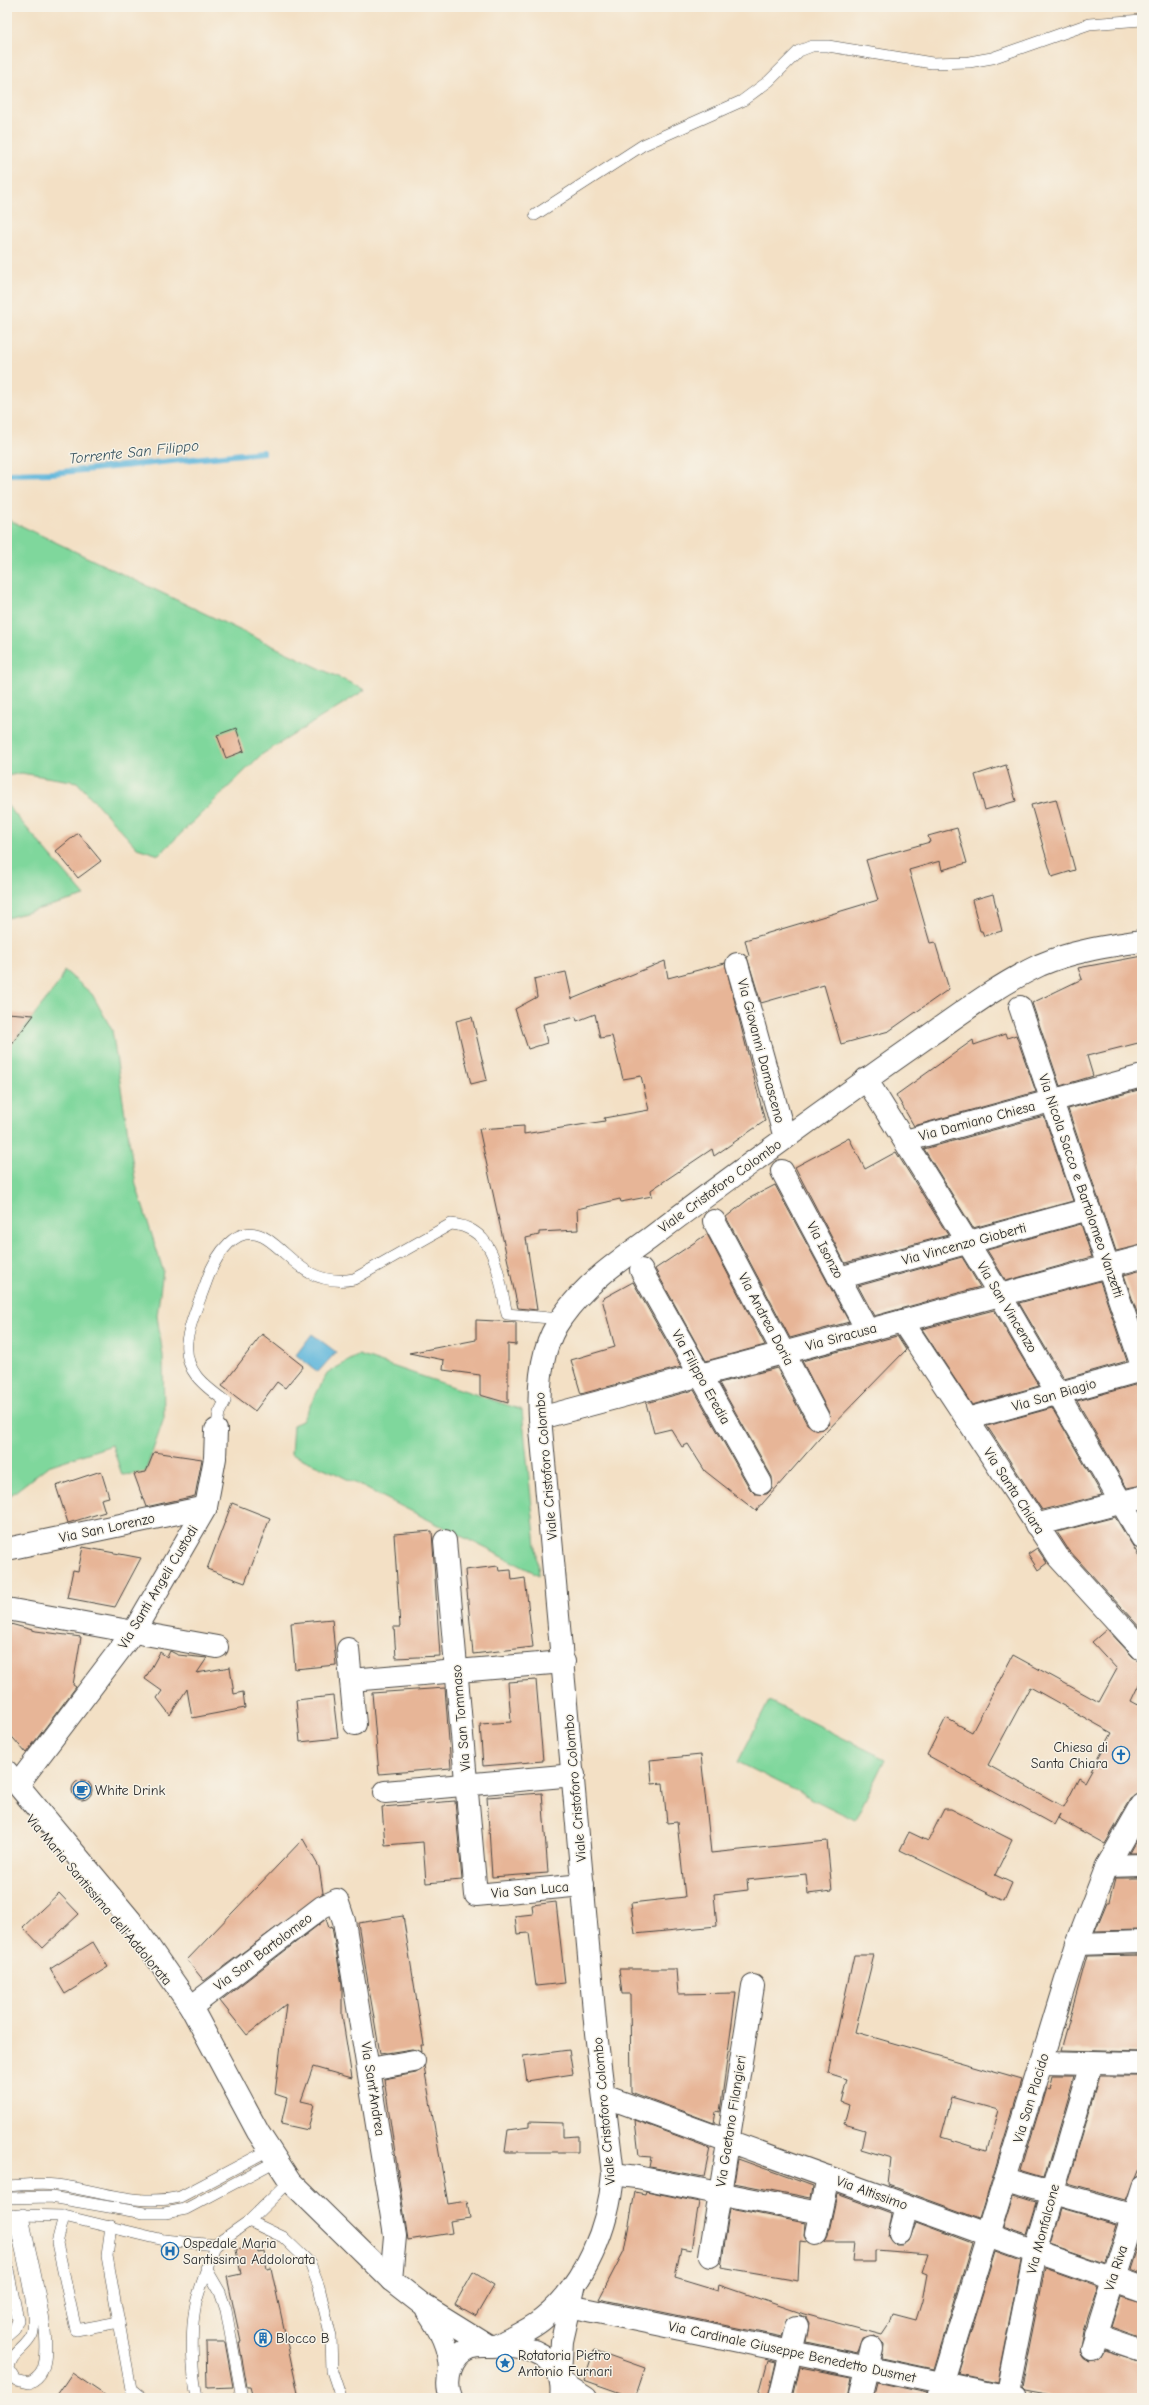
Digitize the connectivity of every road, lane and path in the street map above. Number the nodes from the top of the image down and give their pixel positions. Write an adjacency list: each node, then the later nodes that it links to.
1 (1142, 20): 2 (lane)
2 (535, 215)
3 (1142, 941): 7 (street, Viale Cristoforo Colombo)
4 (737, 964): 9 (street, Via Giovanni Damasceno)
5 (1020, 1006): 8 (street, Via Nicola Sacco e Bartolomeo Vanzetti)
6 (1142, 1076): 8 (street, Via Damiano Chiesa)
7 (866, 1079): 9 (street, Viale Cristoforo Colombo); 10 (street, Via San Vincenzo)
8 (1052, 1100): 10 (street, Via Damiano Chiesa); 12 (street, Via Nicola Sacco e Bartolomeo Vanzetti)
9 (785, 1138): 20 (street, Viale Cristoforo Colombo)
10 (905, 1141): 14 (street, Via San Vincenzo)
11 (782, 1171): 18 (street, Via Isonzo)
12 (1089, 1210): 14 (street, Via Vincenzo Gioberti); 16 (street, Via Nicola Sacco e Bartolomeo Vanzetti)
13 (714, 1221): 23 (street, Via Andrea Doria)
14 (968, 1243): 18 (street, Via Vincenzo Gioberti); 19 (street, Via San Vincenzo)
15 (1142, 1257): 16 (street, Via Siracusa)
16 (1108, 1266): 19 (street, Via Siracusa); 24 (street, Via Nicola Sacco e Bartolomeo Vanzetti)
17 (641, 1270): 26 (street, Via Filippo Eredia)
18 (839, 1278): 22 (street, Via Isonzo)
19 (1000, 1295): 21 (street, Via Siracusa); 27 (street, Via San Vincenzo)
20 (560, 1319): 28 (street, Viale Cristoforo Colombo); 31 (lane)
21 (902, 1321): 22 (street, Via Siracusa); 30 (street, Via Santa Chiara)
22 (867, 1330): 23 (street, Via Siracusa)
23 (784, 1352): 26 (street, Via Siracusa); 29 (street, Via Andrea Doria)
24 (1142, 1366)
25 (1142, 1370): 27 (street, Via San Biagio)
26 (700, 1374): 28 (street, Via Siracusa); 32 (street, Via Filippo Eredia)
27 (1058, 1394): 30 (street, Via San Biagio); 34 (street, Via San Vincenzo)
28 (540, 1418): 46 (street, Viale Cristoforo Colombo)
29 (818, 1418)
30 (967, 1419): 37 (street, Via Santa Chiara)
31 (216, 1430): 35 (street, Via Santi Angeli Custodi)
32 (761, 1483)
33 (1142, 1497): 34 (street)
34 (1121, 1502): 36 (street); 37 (street); 38 (street, Via San Vincenzo)
35 (206, 1507): 40 (street, Via San Lorenzo); 42 (street, Via Santi Angeli Custodi)
36 (1142, 1511)
37 (1036, 1525): 45 (street, Via Santa Chiara)
38 (1142, 1538)
39 (445, 1540): 47 (street, Via San Tommaso)
40 (7, 1549)
41 (7, 1609): 42 (street)
42 (134, 1631): 43 (street); 51 (street, Via Santi Angeli Custodi)
43 (217, 1647)
44 (348, 1649): 48 (street)
45 (1142, 1649)
46 (564, 1662): 47 (street); 50 (street, Viale Cristoforo Colombo)
47 (457, 1671): 48 (street); 52 (street, Via San Tommaso)
48 (351, 1680): 49 (street)
49 (355, 1724)
50 (574, 1775): 52 (street); 57 (street, Viale Cristoforo Colombo)
51 (11, 1783): 63 (street, Via Maria Santissima dell'Addolorata)
52 (467, 1785): 53 (street); 58 (street, Via San Tommaso)
53 (385, 1792)
54 (1142, 1806): 55 (street, Via San Placido)
55 (1107, 1866): 56 (street); 61 (street, Via San Placido)
56 (1142, 1866)
57 (583, 1885): 58 (street, Via San Luca); 69 (street, Viale Cristoforo Colombo)
58 (476, 1895)
59 (337, 1900): 63 (street, Via San Bartolomeo); 68 (street, Via Sant'Andrea)
60 (1142, 1942): 61 (street)
61 (1077, 1944): 65 (street, Via San Placido)
62 (753, 1986): 70 (street, Via Gaetano Filangieri)
63 (191, 2007): 71 (street, Via Maria Santissima dell'Addolorata)
64 (414, 2061): 68 (street)
65 (1042, 2062): 66 (street); 74 (street, Via San Placido)
66 (1091, 2063): 67 (street); 79 (street, Via Monfalcone)
67 (1142, 2064)
68 (370, 2069): 95 (street, Via Sant'Andrea)
69 (604, 2096): 70 (street, Via Altissimo); 72 (street, Viale Cristoforo Colombo)
70 (728, 2141): 73 (street, Via Altissimo); 78 (street, Via Gaetano Filangieri)
71 (272, 2155): 75 (street, Via Maria Santissima dell'Addolorata); 76 (lane); 80 (lane)
72 (613, 2174): 78 (street); 96 (street, Viale Cristoforo Colombo)
73 (828, 2177): 78 (street); 81 (street, Via Altissimo)
74 (1006, 2180): 79 (street); 88 (street, Via San Placido)
75 (290, 2181): 85 (lane); 95 (street, Via Maria Santissima dell'Addolorata)
76 (7, 2186)
77 (1142, 2187): 84 (street, Via Riva)
78 (720, 2193): 91 (street, Via Gaetano Filangieri)
79 (1053, 2193): 84 (street); 90 (street, Via Monfalcone)
80 (7, 2198)
81 (907, 2206): 87 (street); 88 (street, Via Altissimo)
82 (15, 2215): 83 (lane); 108 (lane); 108 (lane)
83 (64, 2216): 86 (lane); 100 (lane)
84 (1138, 2216): 94 (street, Via Riva)
85 (249, 2221): 89 (lane); 115 (lane)
86 (111, 2226): 89 (lane); 100 (lane)
87 (900, 2233)
88 (988, 2235): 90 (street, Via Altissimo); 110 (street, Via San Placido)
89 (216, 2245): 93 (lane)
90 (1035, 2252): 94 (street, Via Altissimo); 111 (street, Via Monfalcone)
91 (710, 2256)
92 (7, 2264): 102 (lane)
93 (206, 2268): 113 (lane); 114 (lane)
94 (1113, 2279): 97 (street, Via Altissimo); 104 (street, Via Riva)
95 (391, 2280): 98 (street, Via Maria Santissima dell'Addolorata)
96 (575, 2284): 99 (street); 103 (street)
97 (1142, 2289)
98 (423, 2305): 103 (street); 107 (street)
99 (569, 2306): 105 (street, Via Cardinale Giuseppe Benedetto Dusmet); 109 (street)
100 (119, 2322): 112 (lane)
101 (797, 2327): 105 (street)
102 (7, 2336)
103 (493, 2345): 107 (street); 109 (street)
104 (1142, 2351)
105 (791, 2352): 106 (street, Via Cardinale Giuseppe Benedetto Dusmet); 118 (street)
106 (870, 2358): 110 (street, Via Cardinale Giuseppe Benedetto Dusmet); 119 (street)
107 (450, 2370): 116 (street)
108 (8, 2371)
109 (561, 2385): 117 (street)
110 (940, 2391): 111 (street, Via Cardinale Giuseppe Benedetto Dusmet)
111 (1009, 2397)
112 (142, 2398)
113 (197, 2398)
114 (242, 2398)
115 (341, 2398)
116 (451, 2398)
117 (586, 2398)
118 (780, 2398)
119 (860, 2398)

